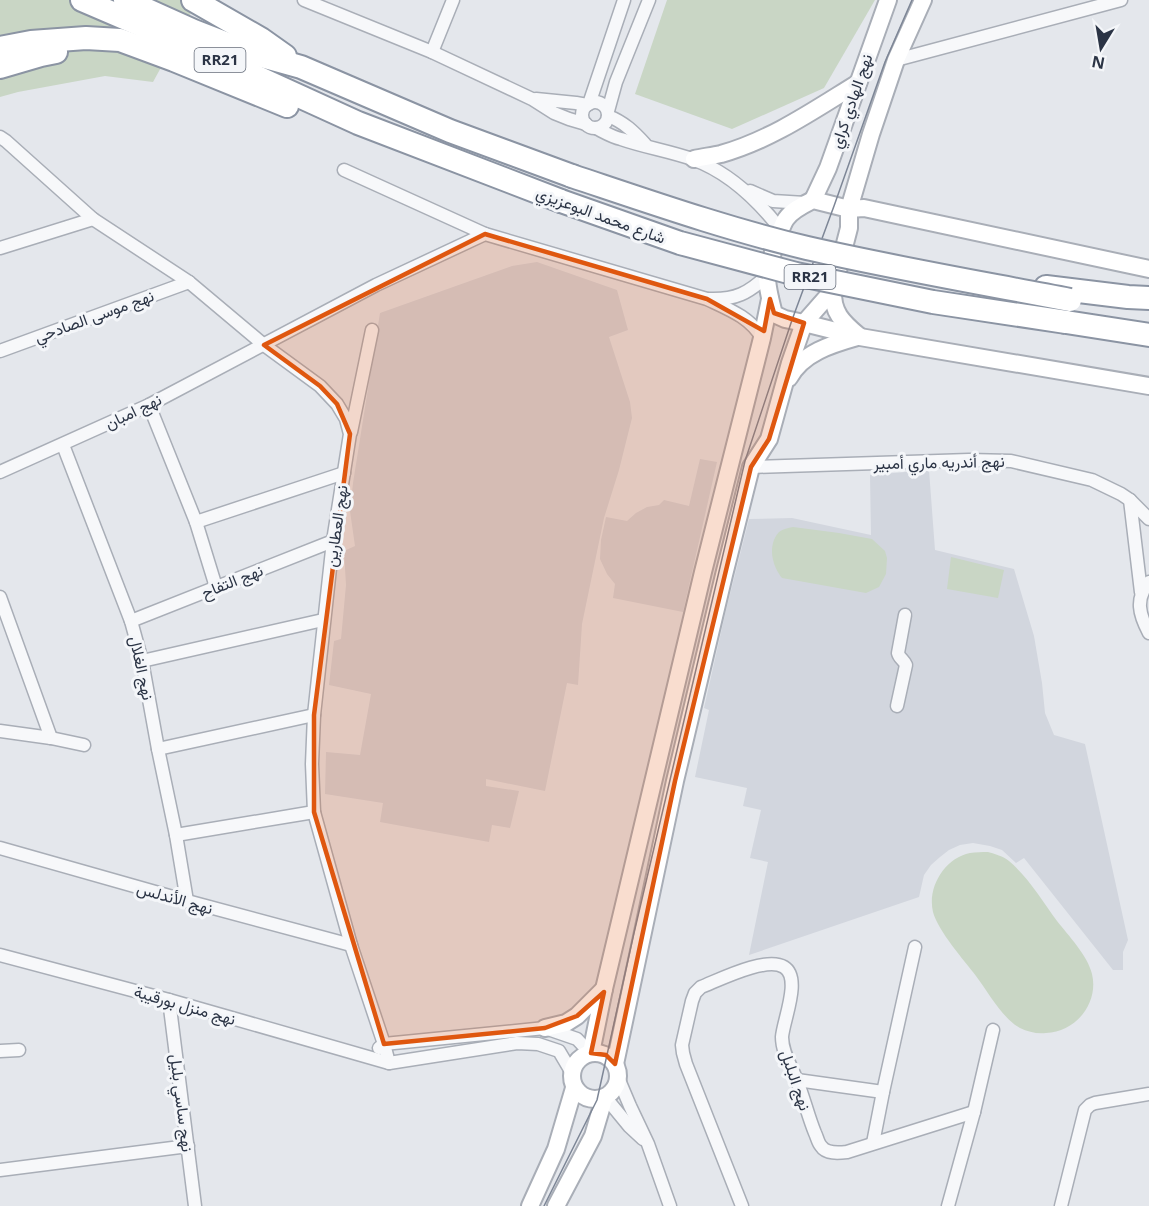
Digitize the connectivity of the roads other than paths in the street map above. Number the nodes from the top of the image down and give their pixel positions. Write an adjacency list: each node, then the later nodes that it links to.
1 (82, 0): 23 (highway, شارع محمد البوعزيزي / RR21)
2 (125, 0): 18 (highway, شارع محمد البوعزيزي / RR21)
3 (193, 0): 18 (highway)
4 (304, 0): 12 (street)
5 (342, 0): 12 (street)
6 (453, 0): 14 (street)
7 (624, 0): 21 (street)
8 (649, 0): 22 (street)
9 (888, 0): 19 (street, نهج الهادي كراي)
10 (923, 0): 16 (street, نهج الهادي كراي)
11 (1121, 0): 16 (street)
12 (336, 13): 14 (street)
13 (0, 48): 15 (highway)
14 (432, 52): 20 (street)
15 (174, 60): 17 (highway); 23 (highway)
16 (896, 60): 31 (street, نهج الهادي كراي)
17 (0, 67)
18 (301, 67): 40 (highway, شارع محمد البوعزيزي / RR21, bridge)
19 (858, 83): 27 (street); 30 (street, نهج الهادي كراي)
20 (532, 99): 21 (street); 24 (street)
21 (588, 105): 22 (street); 24 (street)
22 (608, 114): 24 (street); 26 (street)
23 (358, 123): 47 (highway, شارع محمد البوعزيزي / RR21, bridge)
24 (591, 126): 26 (street)
25 (3, 139): 32 (street)
26 (646, 145): 27 (street)
27 (694, 159): 29 (street)
28 (344, 170): 34 (street)
29 (740, 187): 30 (street); 33 (street)
30 (810, 202): 31 (street); 33 (street, نهج الهادي كراي)
31 (849, 209): 36 (street); 39 (street)
32 (93, 219): 35 (street); 38 (street)
33 (781, 230): 37 (street, نهج الهادي كراي)
34 (485, 234): 42 (street); 50 (street, نهج امبان)
35 (0, 248)
36 (1149, 269)
37 (767, 276): 42 (street); 43 (street, نهج الهادي كراي)
38 (189, 282): 50 (street); 51 (street, نهج موسى الصادحي)
39 (833, 290): 45 (street); 48 (street)
40 (1068, 295): 41 (highway); 44 (highway, شارع محمد البوعزيزي / RR21)
41 (1149, 298)
42 (707, 299): 49 (street)
43 (770, 299): 45 (street); 49 (street, نهج الهادي كراي)
44 (1149, 310)
45 (804, 322): 48 (street); 53 (street)
46 (372, 330): 55 (street, نهج العطارين)
47 (1149, 335)
48 (860, 337): 52 (street); 53 (street)
49 (762, 338): 87 (street, نهج الهادي كراي)
50 (264, 345): 54 (street, نهج امبان); 55 (street)
51 (0, 351)
52 (1149, 386)
53 (782, 393): 56 (street)
54 (149, 405): 57 (street, نهج امبان); 64 (street)
55 (350, 434): 61 (street, نهج العطارين)
56 (769, 439): 58 (street); 59 (street)
57 (63, 445): 60 (street, نهج امبان); 71 (street, نهج الغلال)
58 (786, 466): 59 (street, نهج أندريه ماري أمبير); 62 (street, نهج أندريه ماري أمبير)
59 (751, 467): 97 (street)
60 (0, 472)
61 (344, 472): 64 (street); 65 (street, نهج العطارين)
62 (1130, 500): 63 (street, نهج أندريه ماري أمبير); 67 (street)
63 (1149, 519)
64 (196, 522): 66 (street)
65 (333, 541): 66 (street, نهج التفاح); 70 (street, نهج العطارين)
66 (216, 587): 71 (street, نهج التفاح)
67 (1145, 587): 72 (street)
68 (0, 597): 77 (street)
69 (905, 615): 74 (street)
70 (323, 620): 73 (street); 75 (street, نهج العطارين)
71 (131, 621): 73 (street, نهج الغلال)
72 (1149, 633)
73 (142, 660): 79 (street, نهج الغلال)
74 (897, 706)
75 (314, 715): 79 (street); 80 (street, نهج العطارين)
76 (0, 731): 77 (street)
77 (51, 738): 78 (street)
78 (84, 745)
79 (158, 749): 81 (street, نهج الغلال)
80 (314, 812): 81 (street); 84 (street, نهج العطارين)
81 (176, 835): 83 (street, نهج الغلال)
82 (0, 848): 83 (street, نهج الأندلس)
83 (187, 902): 84 (street, نهج الأندلس)
84 (351, 945): 91 (street, نهج العطارين)
85 (915, 947): 100 (street)
86 (0, 955): 88 (street, نهج منزل بورقيبة)
87 (604, 989): 89 (street); 94 (street, نهج الهادي كراي)
88 (169, 1000): 95 (street, نهج منزل بورقيبة); 106 (street, نهج ساسي بليل)
89 (544, 1028): 91 (street); 94 (street)
90 (993, 1030): 103 (street)
91 (384, 1044): 95 (street); 96 (street, نهج العطارين)
92 (19, 1050): 93 (street)
93 (0, 1051)
94 (590, 1053): 97 (street); 98 (street)
95 (369, 1056): 96 (street, نهج منزل بورقيبة)
96 (389, 1063): 98 (street)
97 (617, 1072): 102 (street); 105 (street)
98 (573, 1080): 102 (street); 109 (street)
99 (797, 1080): 100 (street); 104 (street, نهج البلبل); 112 (street, نهج البلبل)
100 (883, 1092): 104 (street)
101 (1149, 1094): 114 (street)
102 (605, 1098): 105 (street); 110 (street)
103 (974, 1112): 104 (street, نهج البلبل); 113 (street)
104 (873, 1143)
105 (648, 1144): 111 (street)
106 (188, 1146): 107 (street); 108 (street, نهج ساسي بليل)
107 (0, 1170)
108 (195, 1206)
109 (530, 1206)
110 (556, 1206)
111 (670, 1206)
112 (742, 1206)
113 (948, 1206)
114 (1061, 1206)

